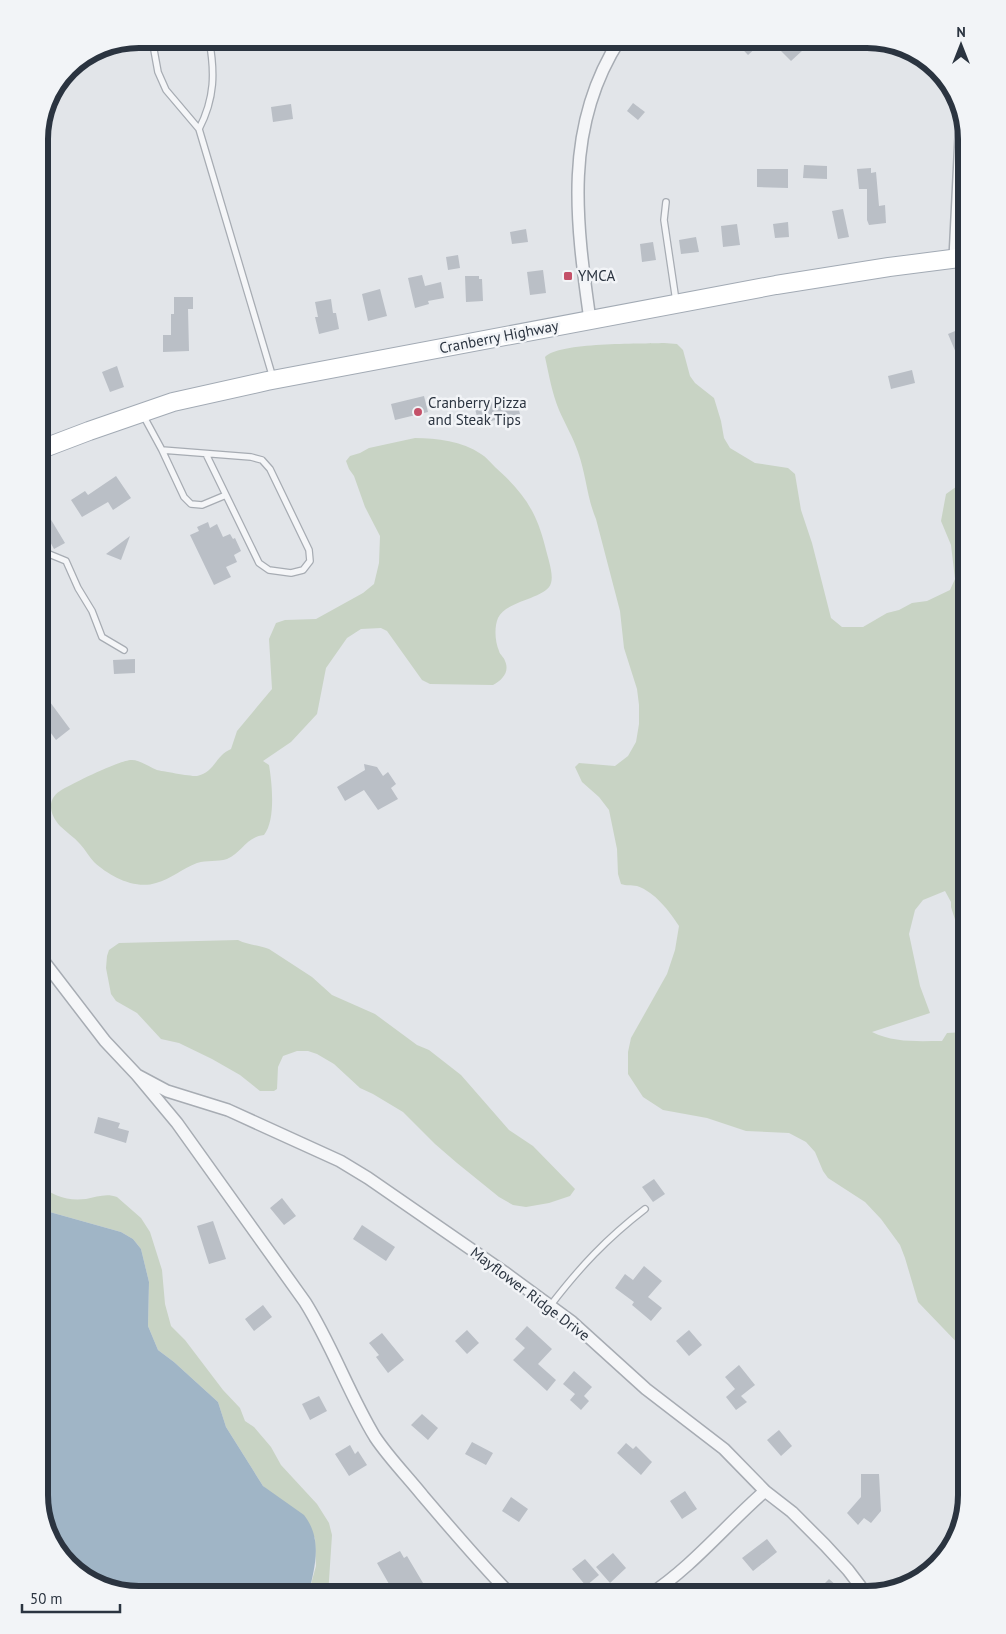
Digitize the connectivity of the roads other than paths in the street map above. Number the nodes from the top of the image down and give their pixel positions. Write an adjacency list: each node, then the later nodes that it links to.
1 (154, 48): 4 (lane)
2 (211, 48): 4 (lane)
3 (615, 48): 8 (street)
4 (199, 129): 9 (lane)
5 (666, 202): 7 (lane)
6 (958, 258): 7 (main road, Cranberry Highway)
7 (676, 303): 8 (main road, Cranberry Highway)
8 (590, 320): 9 (main road, Cranberry Highway)
9 (273, 380): 10 (main road, Cranberry Highway)
10 (142, 413): 11 (main road, Cranberry Highway); 12 (lane)
11 (48, 447)
12 (162, 450): 13 (lane); 14 (lane)
13 (206, 454): 14 (lane); 14 (lane)
14 (226, 495)
15 (48, 553): 16 (lane)
16 (124, 650)
17 (48, 967): 18 (street, Mayflower Ridge Drive)
18 (137, 1075): 20 (street, Mayflower Ridge Drive); 22 (street, Mayflower Ridge Drive)
19 (645, 1209): 20 (lane)
20 (550, 1306): 21 (street, Mayflower Ridge Drive)
21 (765, 1491): 23 (street); 24 (street, Mayflower Ridge Drive)
22 (503, 1587)
23 (660, 1587)
24 (861, 1587)

